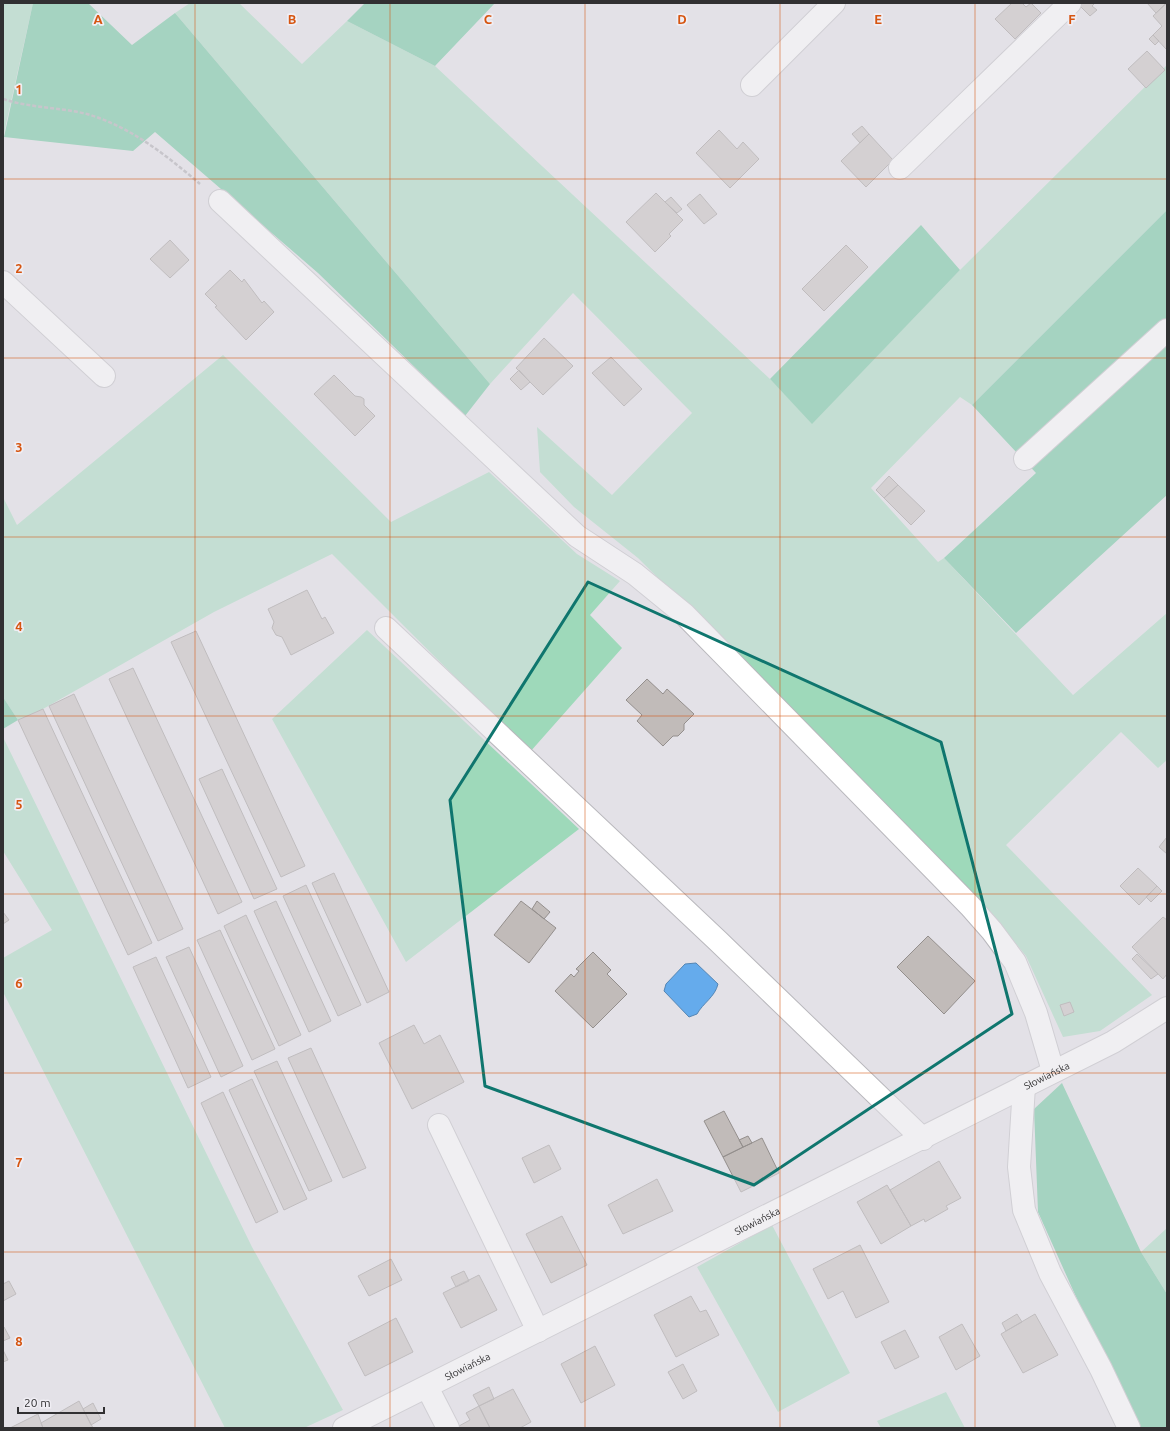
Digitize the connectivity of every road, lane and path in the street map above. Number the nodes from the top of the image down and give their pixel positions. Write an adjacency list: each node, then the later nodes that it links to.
1 (834, 3): 3 (street)
2 (1070, 3): 5 (street)
3 (752, 85)
4 (3, 99): 6 (path)
5 (900, 168)
6 (220, 201): 13 (street)
7 (3, 282): 9 (street)
8 (1167, 330): 10 (street)
9 (104, 376)
10 (1025, 459)
11 (386, 628): 16 (street)
12 (1167, 1008): 13 (street, Słowiańska)
13 (1053, 1071): 14 (street, Słowiańska)
14 (1024, 1086): 16 (street, Słowiańska); 21 (street)
15 (439, 1125): 17 (street)
16 (923, 1139): 17 (street, Słowiańska)
17 (538, 1331): 18 (street, Słowiańska)
18 (427, 1386): 19 (street, Słowiańska); 20 (street)
19 (344, 1428)
20 (448, 1428)
21 (1129, 1428)

